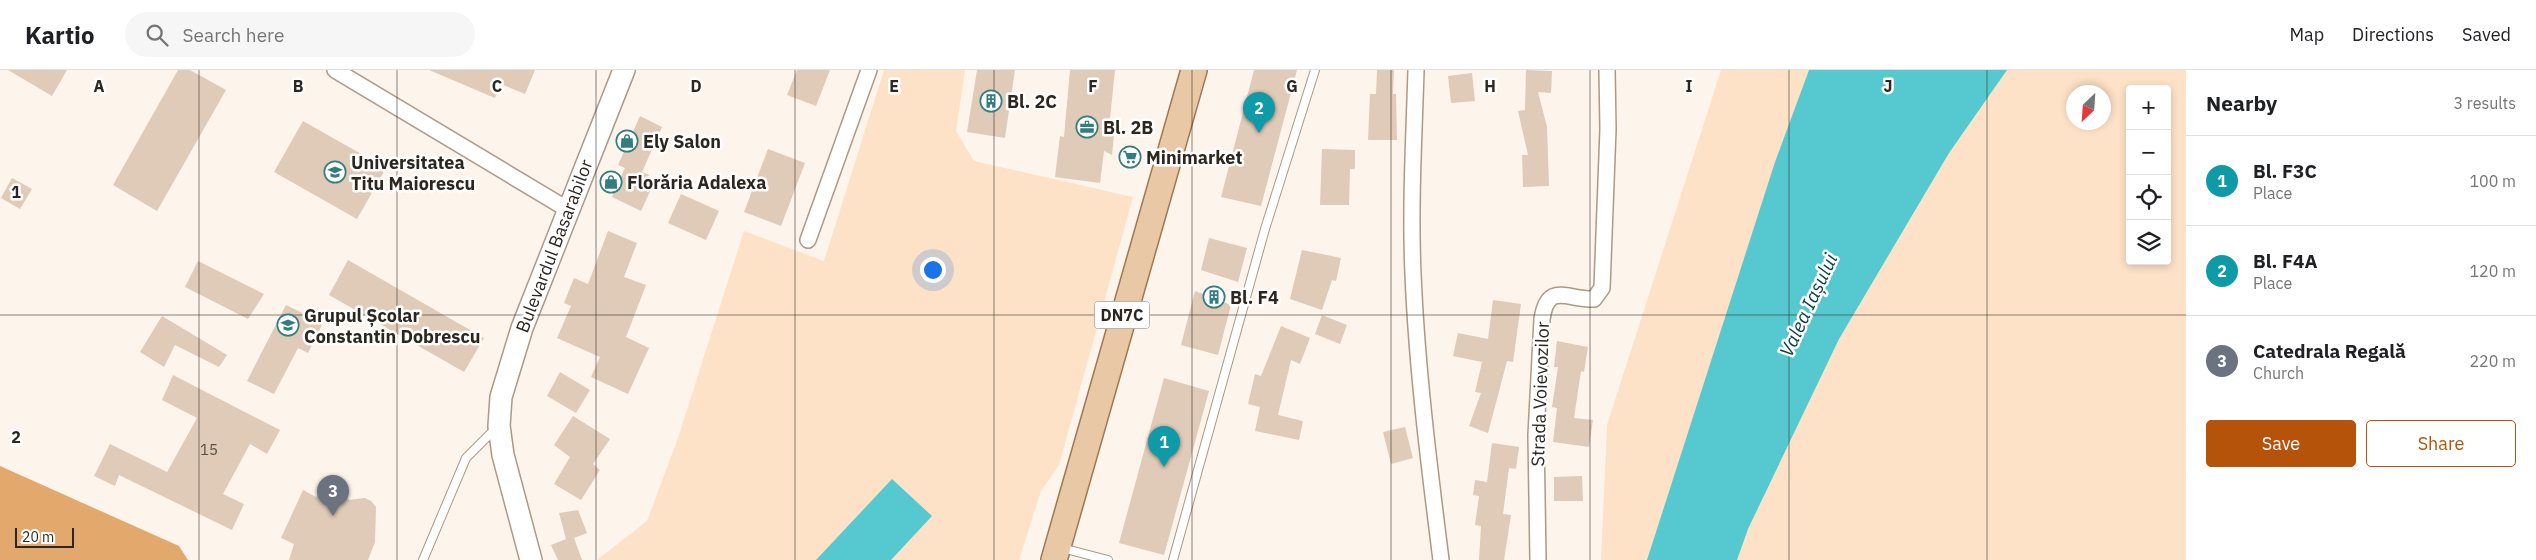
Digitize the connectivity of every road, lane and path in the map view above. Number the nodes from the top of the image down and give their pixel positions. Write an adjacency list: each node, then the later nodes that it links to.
1 (335, 70): 8 (street)
2 (624, 70): 8 (main road, Bulevardul Basarabilor)
3 (869, 70): 9 (street)
4 (1194, 70): 11 (main road, DN7C)
5 (1315, 70): 15 (lane)
6 (1416, 70): 16 (street)
7 (1607, 70): 17 (street, Strada Voievozilor)
8 (567, 209): 10 (main road, Bulevardul Basarabilor)
9 (808, 240)
10 (499, 426): 12 (lane); 13 (main road, Bulevardul Basarabilor)
11 (1056, 553): 14 (lane)
12 (423, 560)
13 (530, 560)
14 (1108, 560)
15 (1172, 560)
16 (1441, 560)
17 (1538, 560)

